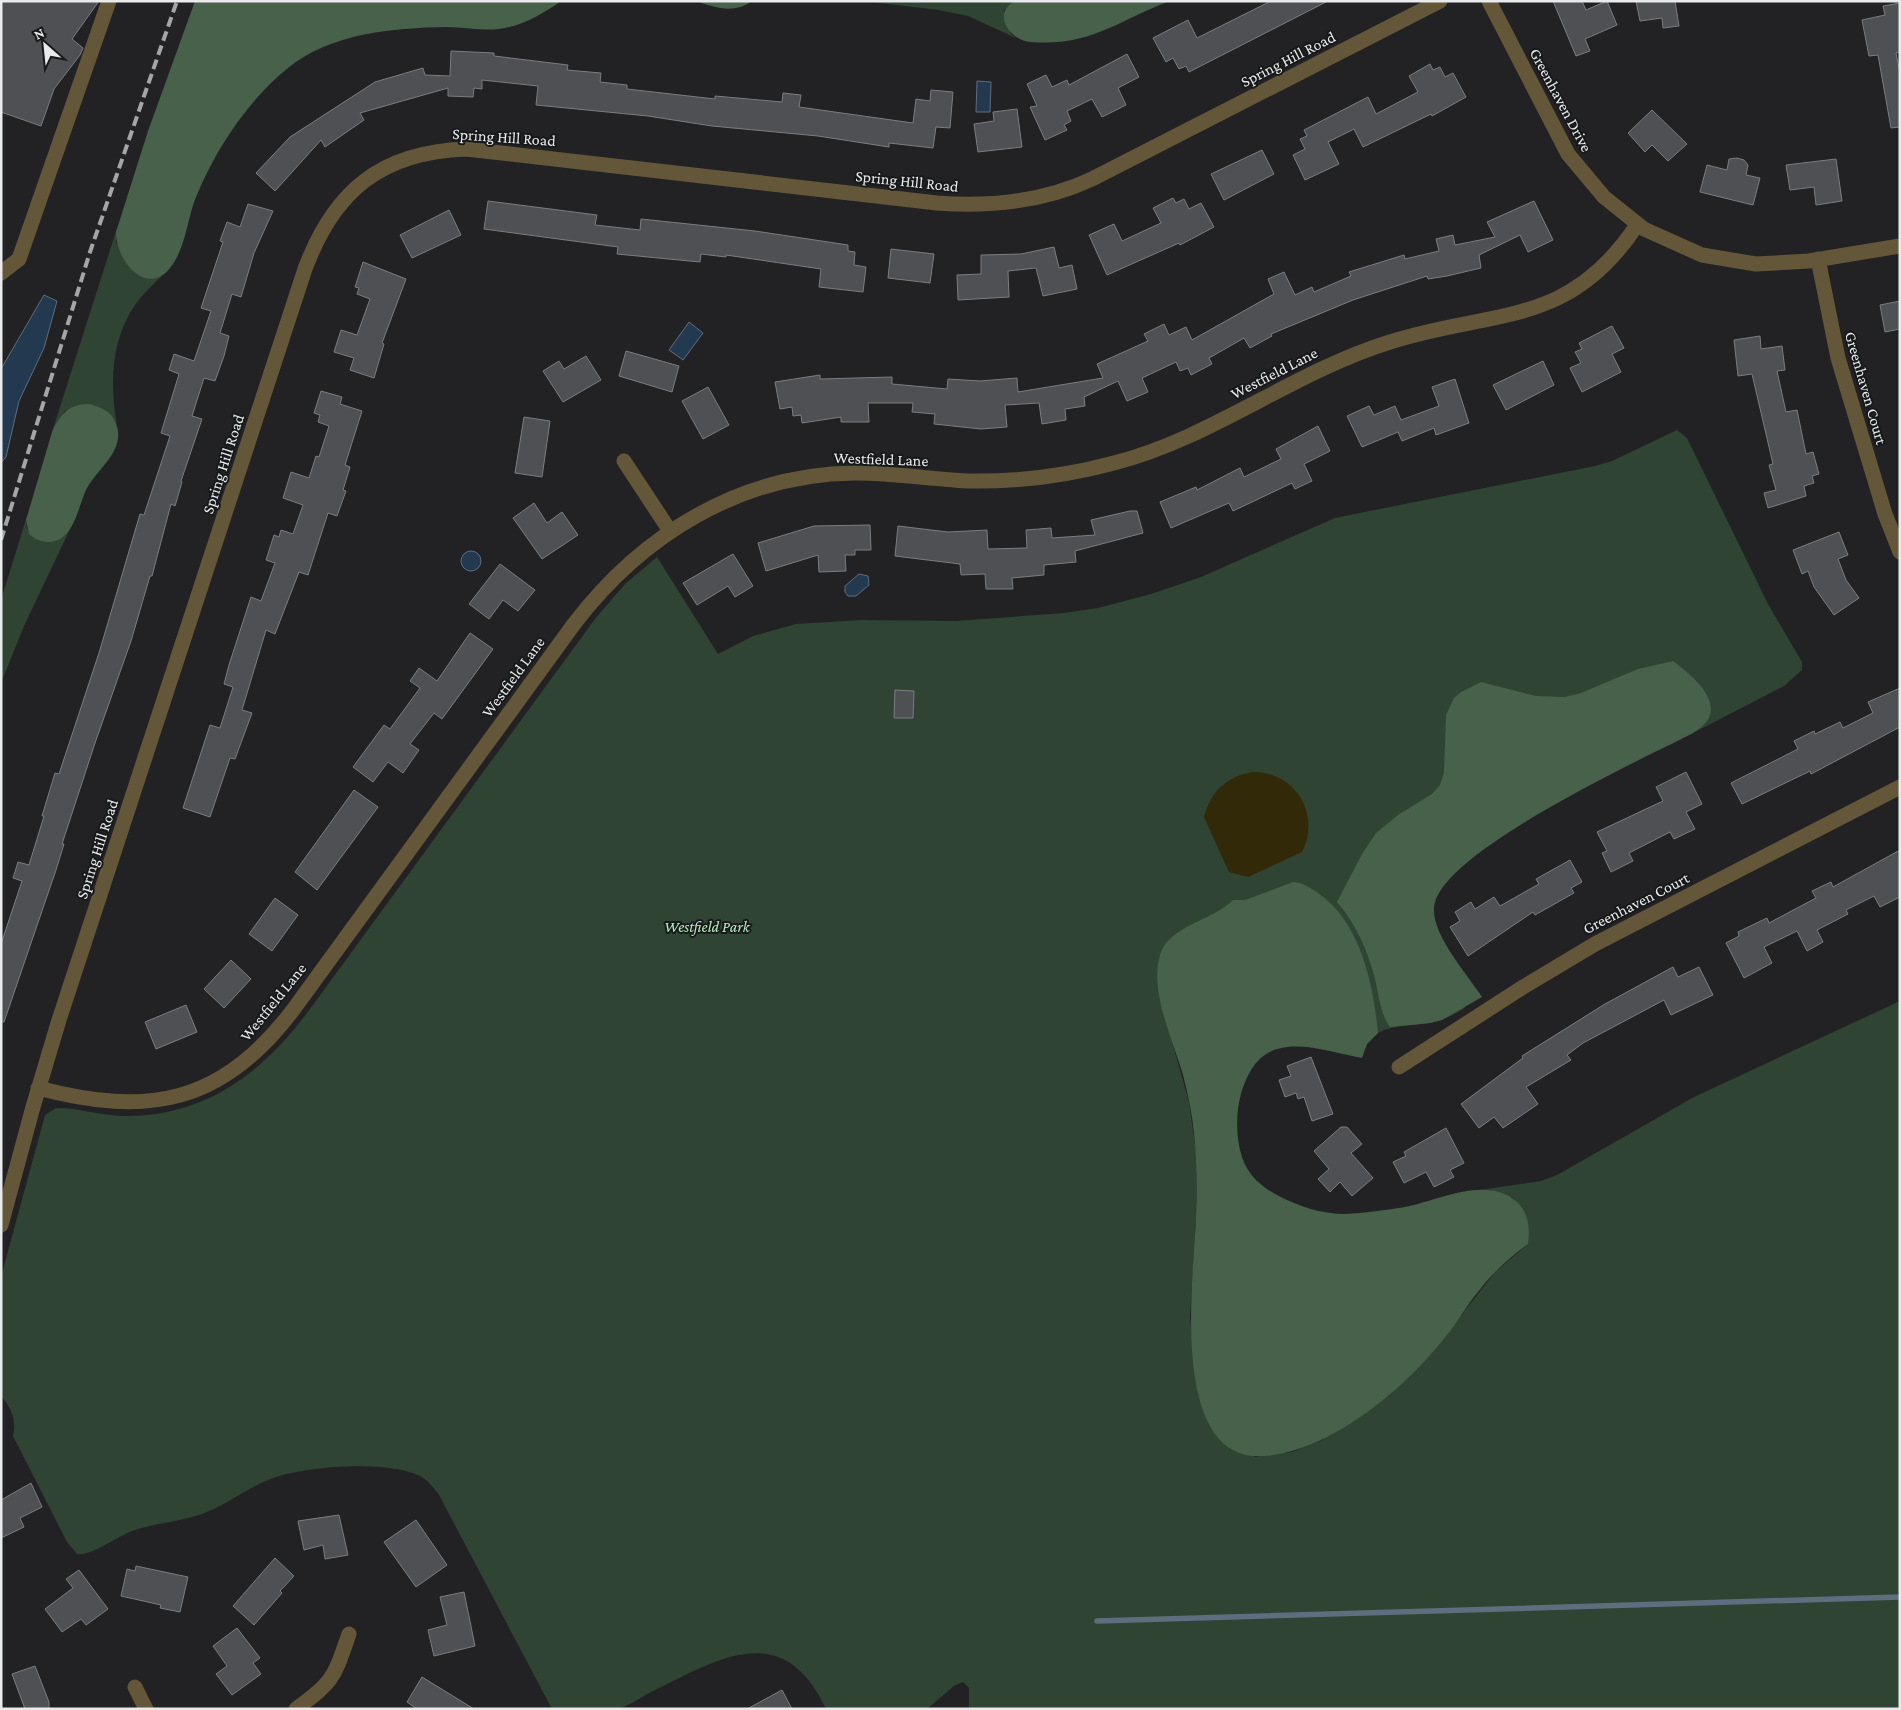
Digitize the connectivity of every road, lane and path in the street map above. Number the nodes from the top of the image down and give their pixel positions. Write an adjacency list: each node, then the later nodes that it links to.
1 (109, 1): 7 (street)
2 (1440, 1): 13 (street, Spring Hill Road)
3 (1489, 1): 4 (street, Greenhaven Drive)
4 (1637, 225): 6 (street, Greenhaven Drive); 9 (street, Westfield Lane)
5 (1900, 246): 6 (street, Greenhaven Drive)
6 (1818, 260): 10 (street, Greenhaven Court)
7 (1, 273)
8 (624, 461): 9 (street)
9 (670, 531): 13 (street, Westfield Lane)
10 (1900, 552)
11 (1900, 787): 12 (street, Greenhaven Court)
12 (1399, 1067)
13 (38, 1088): 14 (street, Spring Hill Road)
14 (1, 1225)
15 (349, 1634): 18 (street)
16 (135, 1687): 17 (street)
17 (146, 1709)
18 (296, 1709)

